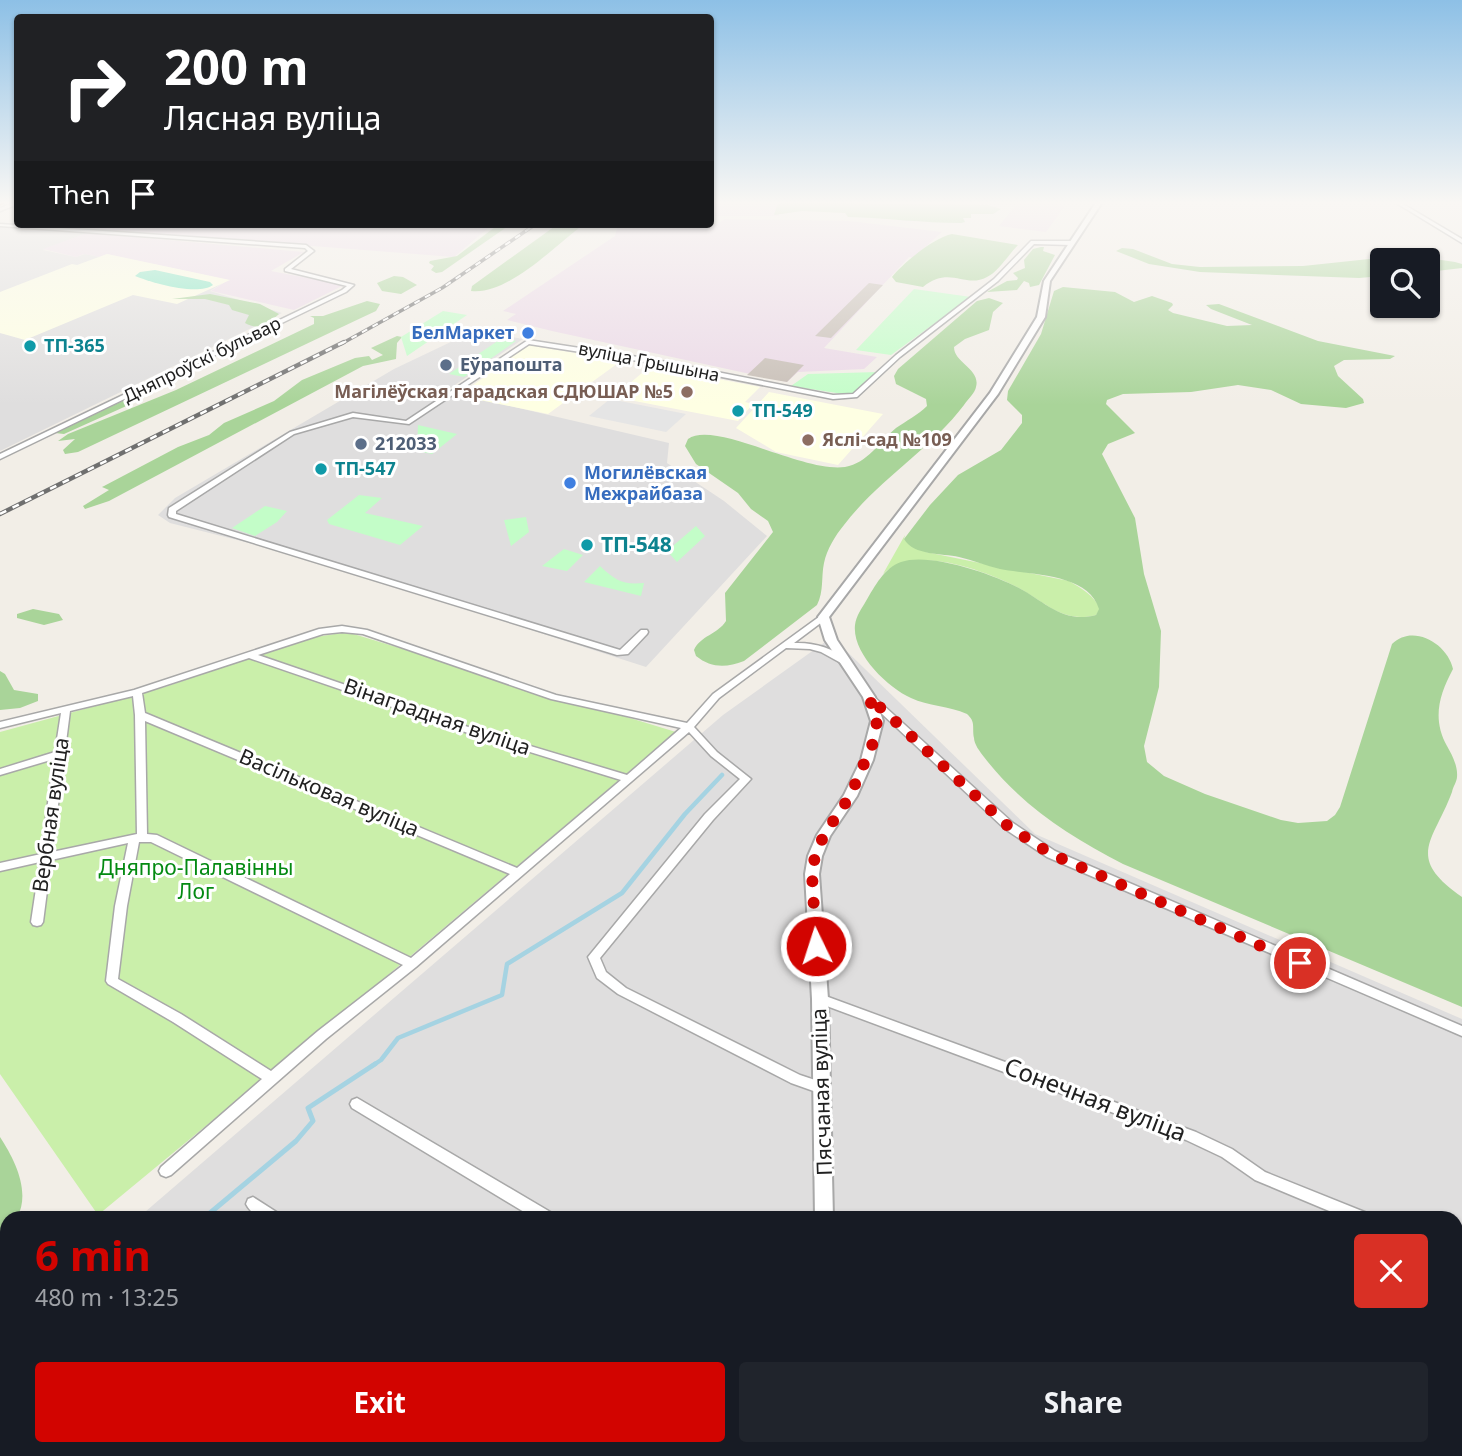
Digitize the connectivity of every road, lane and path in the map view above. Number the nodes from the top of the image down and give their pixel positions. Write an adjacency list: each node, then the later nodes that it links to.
1 (288, 269): 4 (street, Дняпроўскі бульвар)
2 (1007, 269): 6 (street, вуліца Грышына)
3 (1055, 269): 5 (street)
4 (0, 457)
5 (823, 617): 7 (street); 9 (street, Пясчаная вуліца)
6 (644, 632)
7 (784, 647): 9 (street); 15 (street)
8 (249, 655): 10 (street); 15 (street); 18 (street, Вінаградная вуліца)
9 (844, 661): 11 (street, Пясчаная вуліца)
10 (136, 691): 12 (street); 13 (street)
11 (869, 697): 25 (street, Пясчаная вуліца); 26 (street)
12 (66, 709): 14 (street); 16 (street, Вербная вуліца)
13 (140, 715): 19 (street); 22 (street, Васільковая вуліца)
14 (0, 725)
15 (689, 727): 18 (street); 28 (street)
16 (60, 754): 17 (street); 20 (street, Вербная вуліца)
17 (0, 772)
18 (627, 778): 22 (street)
19 (138, 837): 20 (street); 24 (street); 27 (street)
20 (46, 855): 21 (street); 23 (street, Вербная вуліца)
21 (0, 867)
22 (518, 873): 24 (street)
23 (37, 922)
24 (412, 964): 27 (street)
25 (820, 999): 28 (street, Пясчаная вуліца); 35 (street, Сонечная вуліца)
26 (1462, 1031)
27 (271, 1078): 30 (street)
28 (822, 1088): 34 (street, Пясчаная вуліца)
29 (357, 1104): 33 (street)
30 (166, 1171)
31 (254, 1204): 32 (street)
32 (264, 1211)
33 (535, 1211)
34 (824, 1211)
35 (1345, 1211)

